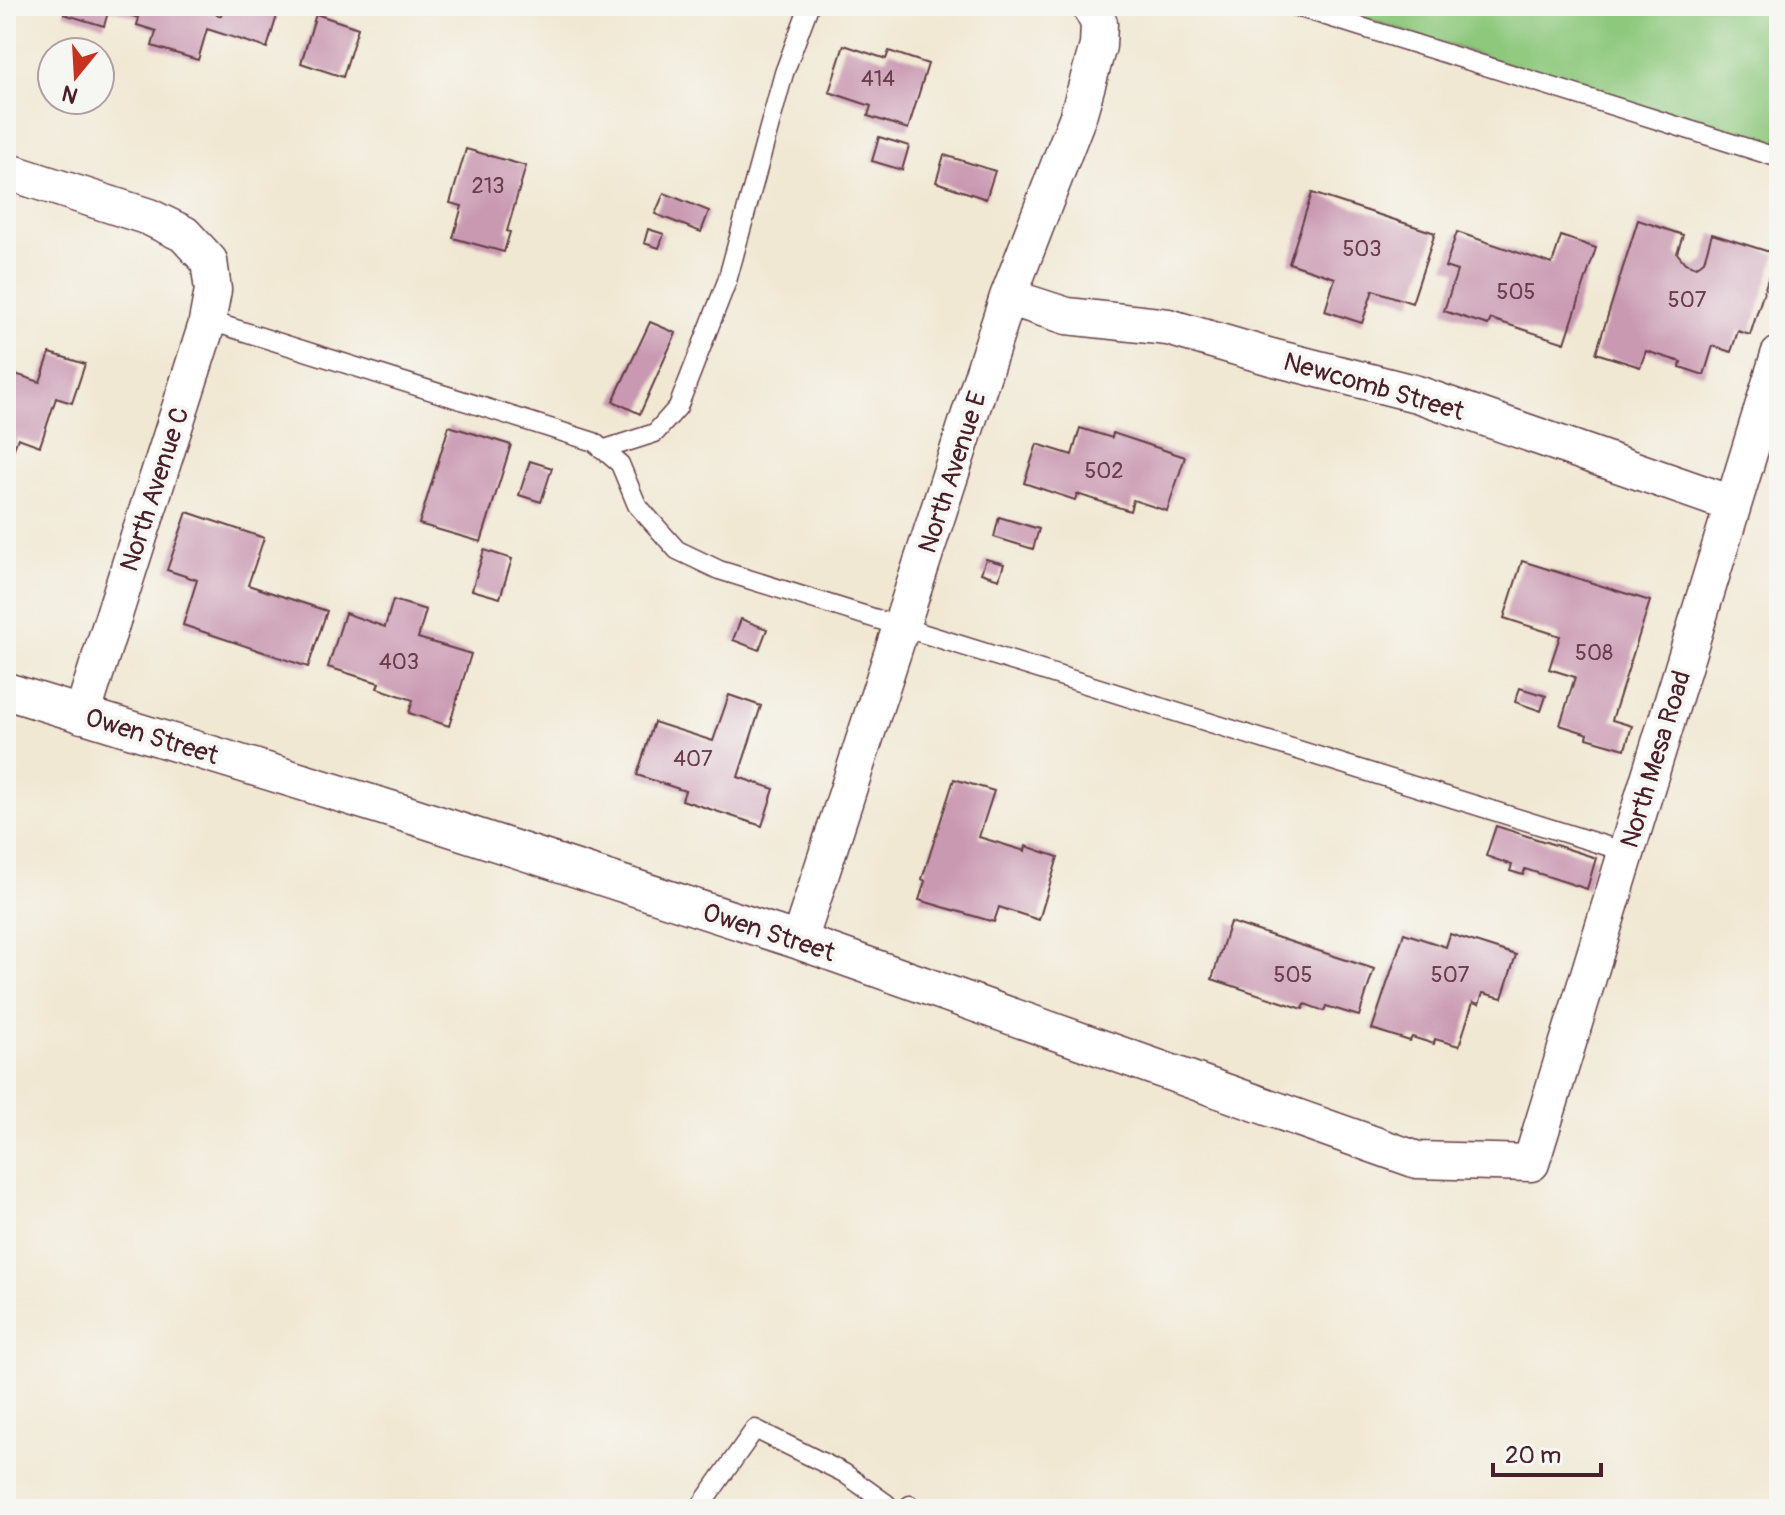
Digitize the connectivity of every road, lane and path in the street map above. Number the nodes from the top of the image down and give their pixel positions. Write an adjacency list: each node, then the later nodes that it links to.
1 (809, 6): 9 (lane)
2 (1090, 6): 6 (street, North Avenue E)
3 (1294, 6): 4 (lane)
4 (1779, 158)
5 (6, 171): 7 (street, North Avenue C)
6 (1008, 297): 10 (street, Newcomb Street); 11 (street, North Avenue E)
7 (207, 320): 9 (lane); 13 (street, North Avenue C)
8 (1779, 355): 10 (street, North Mesa Road)
9 (602, 450): 11 (lane)
10 (1732, 504): 14 (street, North Mesa Road)
11 (901, 627): 14 (lane); 15 (street, North Avenue E)
12 (6, 691): 13 (street, Owen Street)
13 (82, 715): 15 (street, Owen Street)
14 (1626, 852): 16 (street, North Mesa Road)
15 (799, 941): 16 (street, Owen Street)
16 (1531, 1163)
17 (695, 1505): 18 (lane)
18 (900, 1507)

